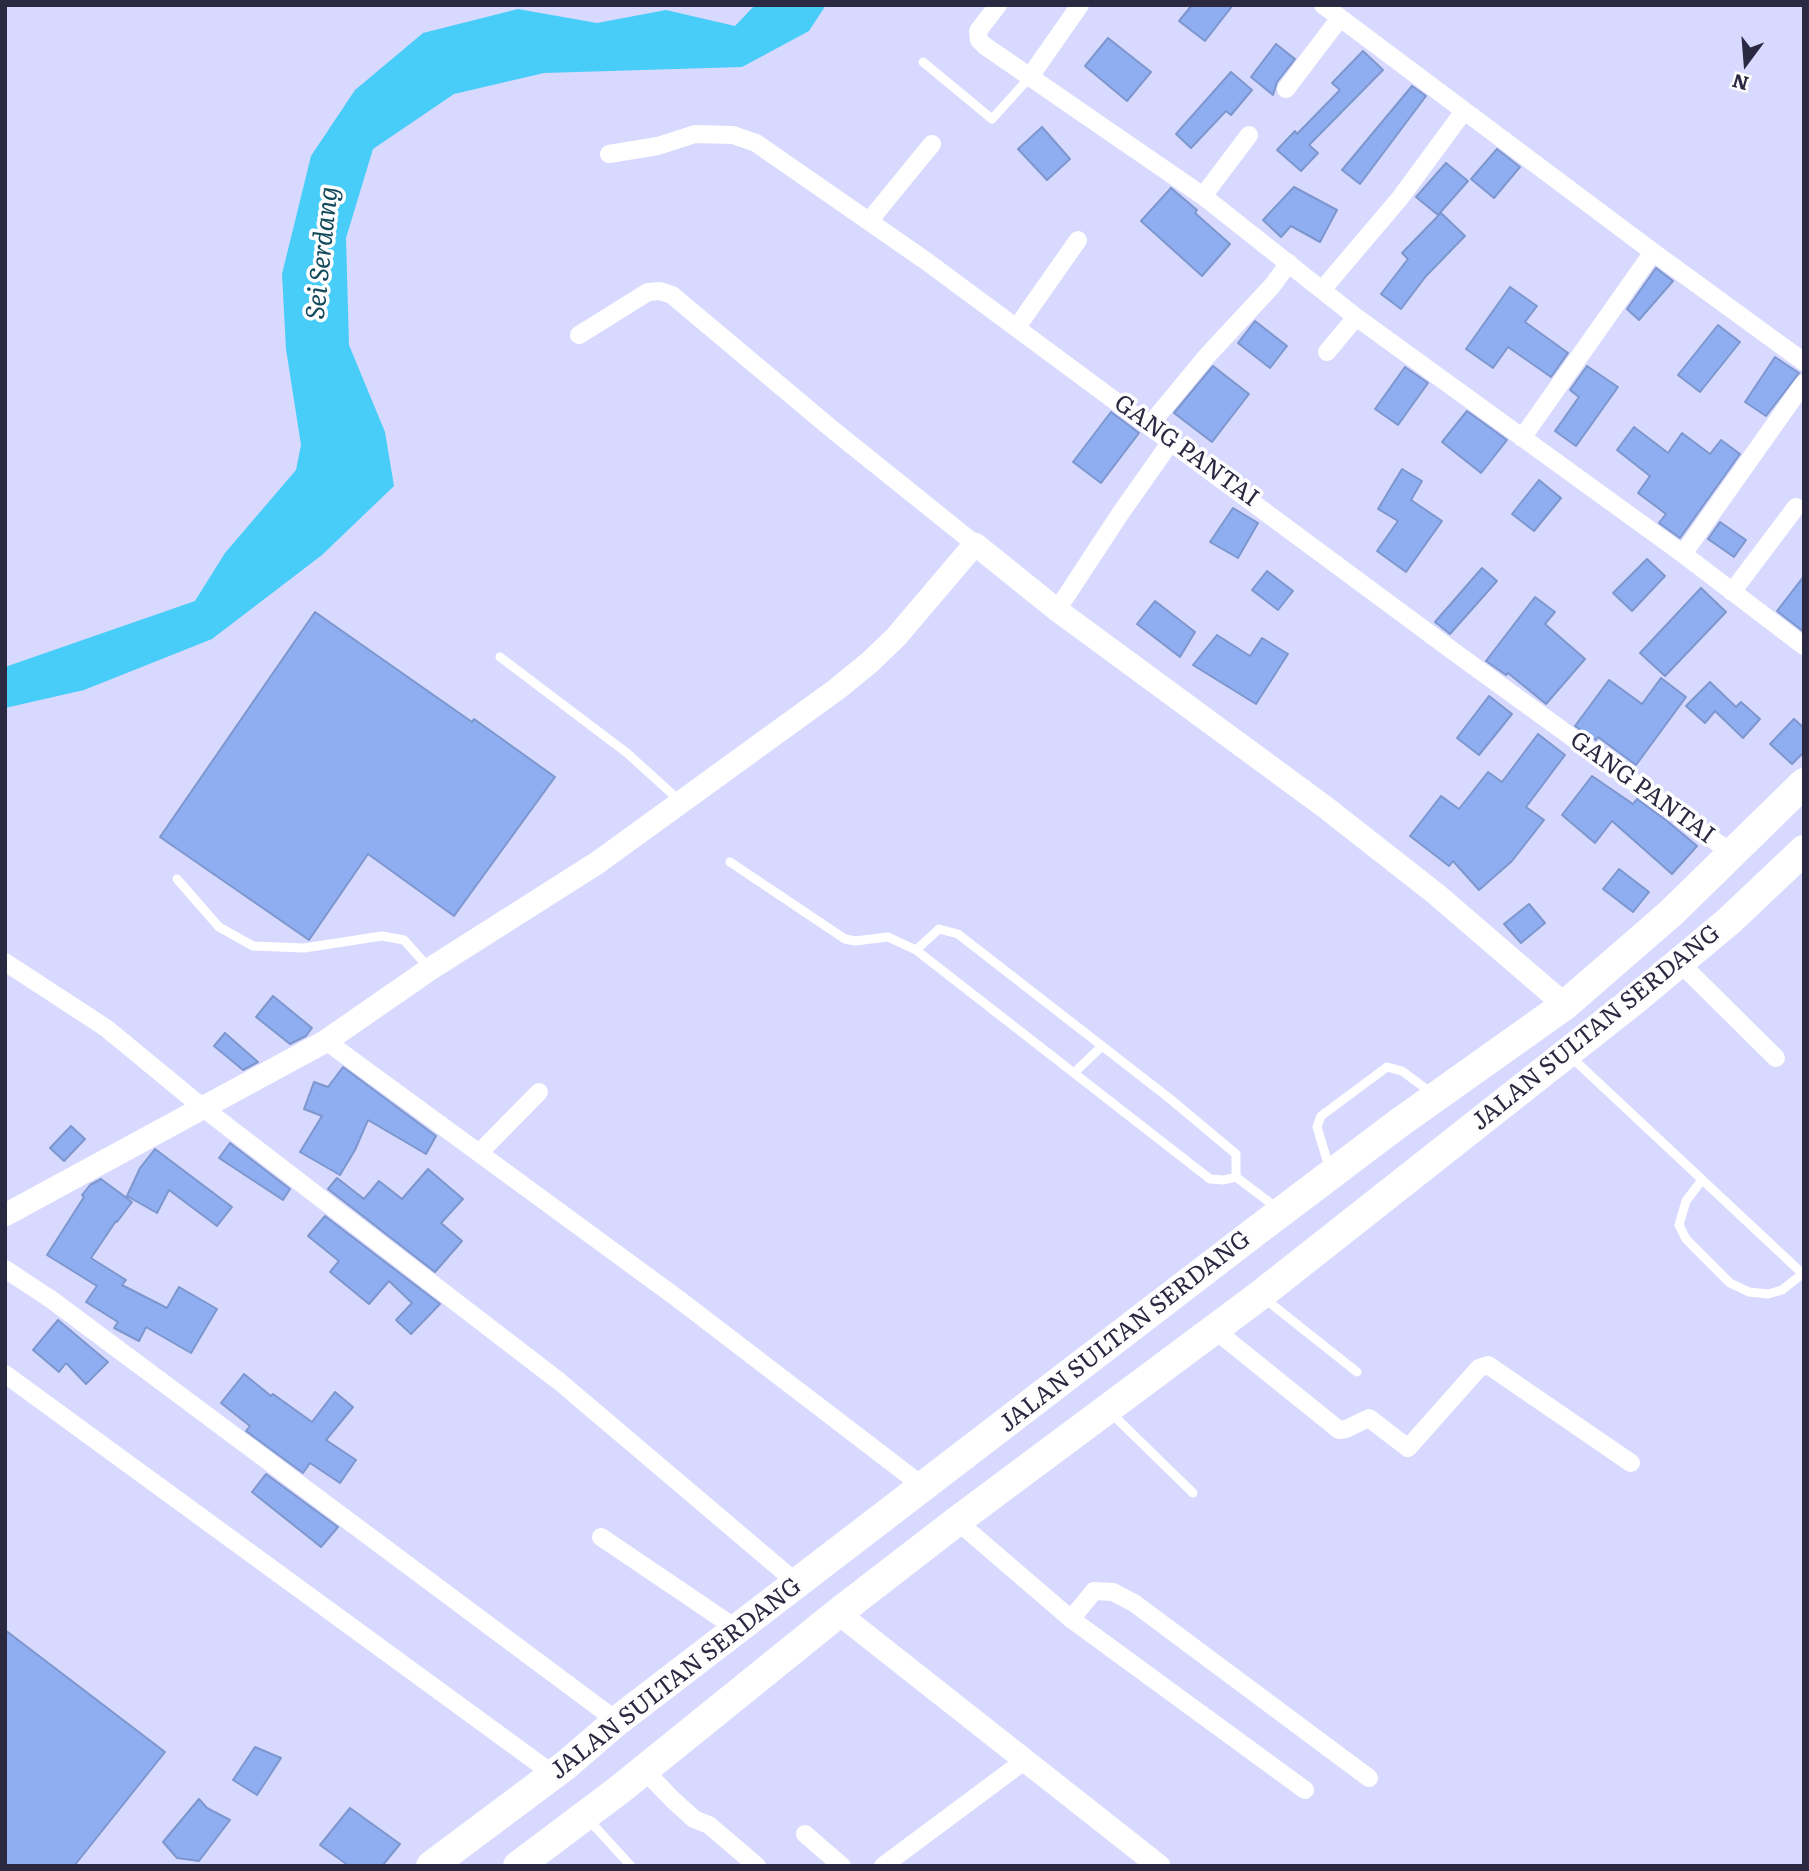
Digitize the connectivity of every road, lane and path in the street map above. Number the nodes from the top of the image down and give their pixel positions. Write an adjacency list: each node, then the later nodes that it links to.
1 (998, 5): 6 (street)
2 (1080, 5): 6 (street)
3 (1323, 5): 4 (street)
4 (1340, 18): 7 (street); 8 (street)
5 (923, 62): 6 (lane)
6 (1029, 78): 12 (street)
7 (1286, 89)
8 (1464, 111): 15 (street); 17 (street)
9 (1249, 135): 12 (street)
10 (932, 144): 13 (street)
11 (609, 154): 13 (street, GANG PANTAI)
12 (1203, 196): 16 (street)
13 (869, 221): 19 (street, GANG PANTAI)
14 (1078, 240): 19 (street)
15 (1653, 252): 22 (street); 25 (street)
16 (1289, 263): 17 (street); 24 (street)
17 (1322, 290): 18 (street)
18 (1356, 317): 21 (street); 25 (street)
19 (1017, 327): 24 (street, GANG PANTAI)
20 (579, 335): 28 (street)
21 (1327, 352)
22 (1804, 362)
23 (1804, 383): 29 (street)
24 (1149, 426): 26 (street, GANG PANTAI)
25 (1522, 438): 29 (street)
26 (1170, 443): 31 (street); 37 (street, GANG PANTAI)
27 (1796, 507): 30 (street)
28 (975, 544): 31 (street); 35 (street)
29 (1683, 554): 30 (street)
30 (1732, 592): 32 (street)
31 (1057, 610): 44 (street)
32 (1804, 646)
33 (500, 657): 35 (lane)
34 (1804, 783): 37 (highway, JALAN SULTAN SERDANG)
35 (681, 802): 43 (street)
36 (1804, 850): 42 (highway, JALAN SULTAN SERDANG)
37 (1733, 854): 44 (highway, JALAN SULTAN SERDANG)
38 (730, 862): 40 (lane)
39 (177, 879): 43 (lane)
40 (916, 950): 46 (lane); 49 (lane)
41 (5, 962): 52 (street)
42 (1680, 963): 47 (highway, JALAN SULTAN SERDANG); 48 (street)
43 (430, 969): 45 (street)
44 (1565, 1005): 51 (highway, JALAN SULTAN SERDANG)
45 (326, 1041): 52 (street); 53 (street)
46 (1102, 1046): 49 (lane); 55 (lane)
47 (1566, 1053): 56 (lane); 61 (highway, JALAN SULTAN SERDANG)
48 (1776, 1058)
49 (1075, 1072): 55 (lane)
50 (539, 1092): 53 (street)
51 (1436, 1096): 54 (highway, JALAN SULTAN SERDANG); 54 (lane)
52 (202, 1107): 58 (street); 71 (street)
53 (480, 1152): 67 (street)
54 (1331, 1175): 57 (highway, JALAN SULTAN SERDANG)
55 (1236, 1177): 57 (lane)
56 (1702, 1180): 60 (lane); 60 (lane)
57 (1282, 1212): 67 (highway, JALAN SULTAN SERDANG)
58 (5, 1215)
59 (5, 1269): 75 (street)
60 (1803, 1275)
61 (1259, 1296): 62 (highway, JALAN SULTAN SERDANG); 63 (lane)
62 (1215, 1330): 65 (highway, JALAN SULTAN SERDANG); 66 (street)
63 (1357, 1372)
64 (5, 1374): 78 (street)
65 (1108, 1409): 68 (lane); 69 (highway, JALAN SULTAN SERDANG)
66 (1631, 1463)
67 (924, 1487): 71 (highway, JALAN SULTAN SERDANG)
68 (1193, 1493)
69 (957, 1521): 72 (highway, JALAN SULTAN SERDANG); 73 (street)
70 (601, 1537): 74 (street)
71 (797, 1583): 74 (highway, JALAN SULTAN SERDANG)
72 (838, 1613): 76 (street); 77 (highway, JALAN SULTAN SERDANG)
73 (1071, 1619): 79 (street); 80 (street)
74 (737, 1629): 75 (highway, JALAN SULTAN SERDANG)
75 (617, 1721): 78 (highway, JALAN SULTAN SERDANG)
76 (1024, 1761): 88 (street); 89 (street)
77 (644, 1770): 81 (highway, JALAN SULTAN SERDANG); 86 (street)
78 (553, 1774): 83 (highway, JALAN SULTAN SERDANG)
79 (1369, 1778)
80 (1305, 1790)
81 (585, 1815): 84 (highway, JALAN SULTAN SERDANG); 85 (lane)
82 (805, 1834): 87 (street)
83 (431, 1866)
84 (518, 1866)
85 (631, 1866)
86 (757, 1866)
87 (842, 1866)
88 (883, 1866)
89 (1159, 1866)

